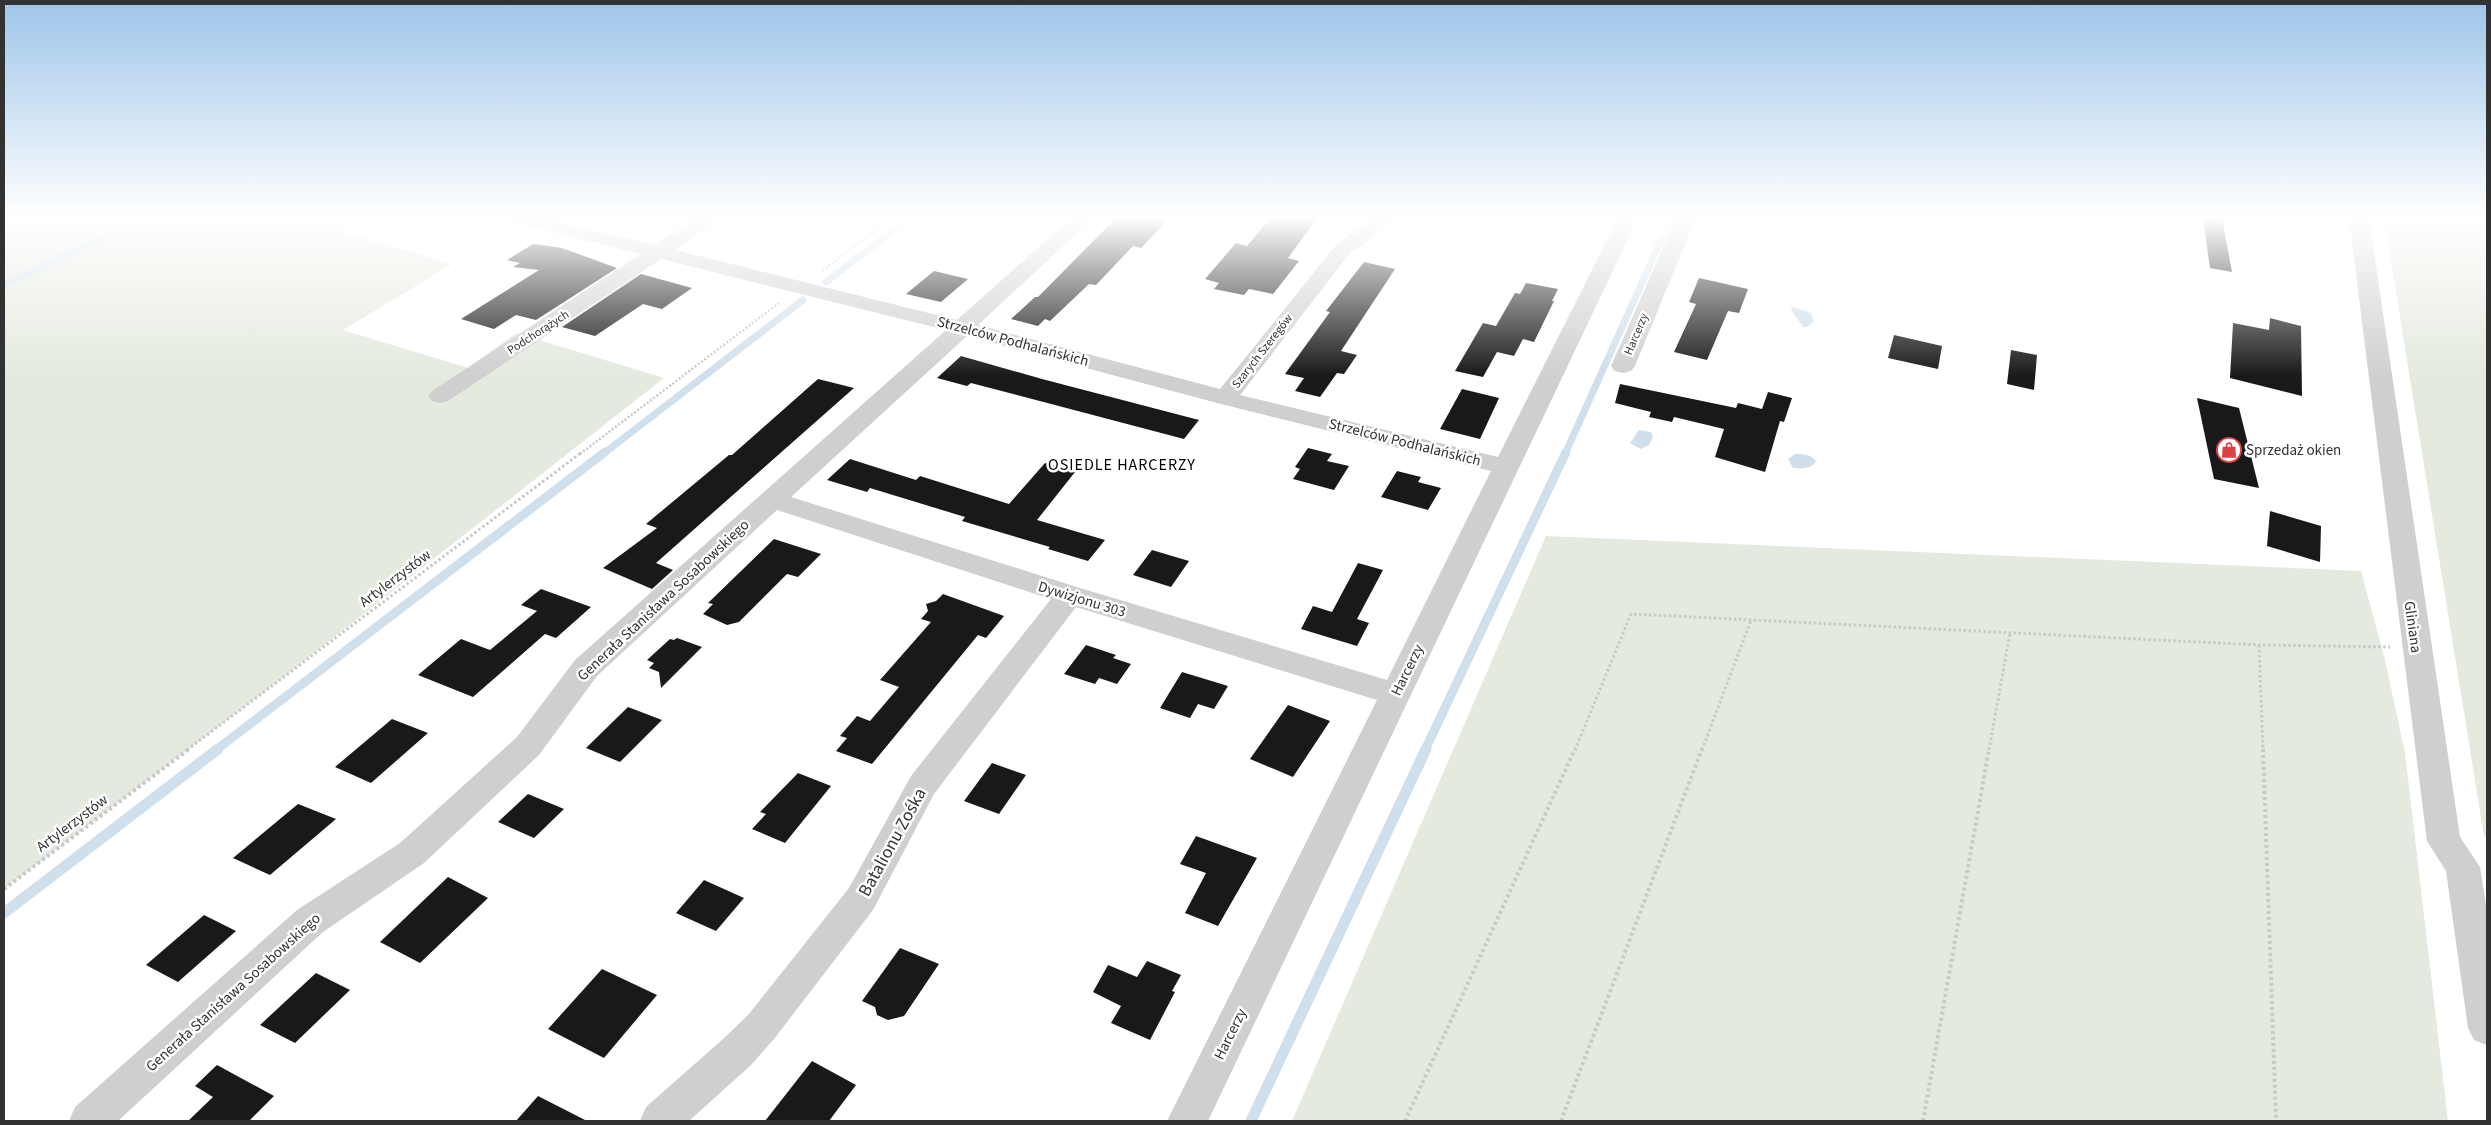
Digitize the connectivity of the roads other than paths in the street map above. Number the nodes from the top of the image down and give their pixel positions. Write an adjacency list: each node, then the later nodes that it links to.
1 (633, 270): 10 (street, Podchorążych)
2 (730, 270): 8 (street, Strzelców Podhalańskich)
3 (1027, 270): 8 (street, Generała Stanisława Sosabowskiego)
4 (1326, 270): 11 (street, Szarych Szeregów)
5 (1603, 270): 12 (street, Harcerzy)
6 (1663, 270): 9 (street, Harcerzy)
7 (2366, 270): 16 (street, Gliniana)
8 (964, 328): 11 (street, Strzelców Podhalańskich); 13 (street, Generała Stanisława Sosabowskiego)
9 (1622, 366)
10 (440, 396)
11 (1225, 398): 12 (street, Strzelców Podhalańskich)
12 (1507, 468): 15 (street, Harcerzy)
13 (771, 498): 14 (street, Dywizjonu 303); 18 (street, Generała Stanisława Sosabowskiego)
14 (1070, 596): 15 (street, Dywizjonu 303); 19 (street, Batalionu Zośka)
15 (1395, 694): 20 (street, Harcerzy)
16 (2475, 870): 17 (street, Gliniana)
17 (2487, 1028)
18 (89, 1121)
19 (660, 1121)
20 (1187, 1121)

